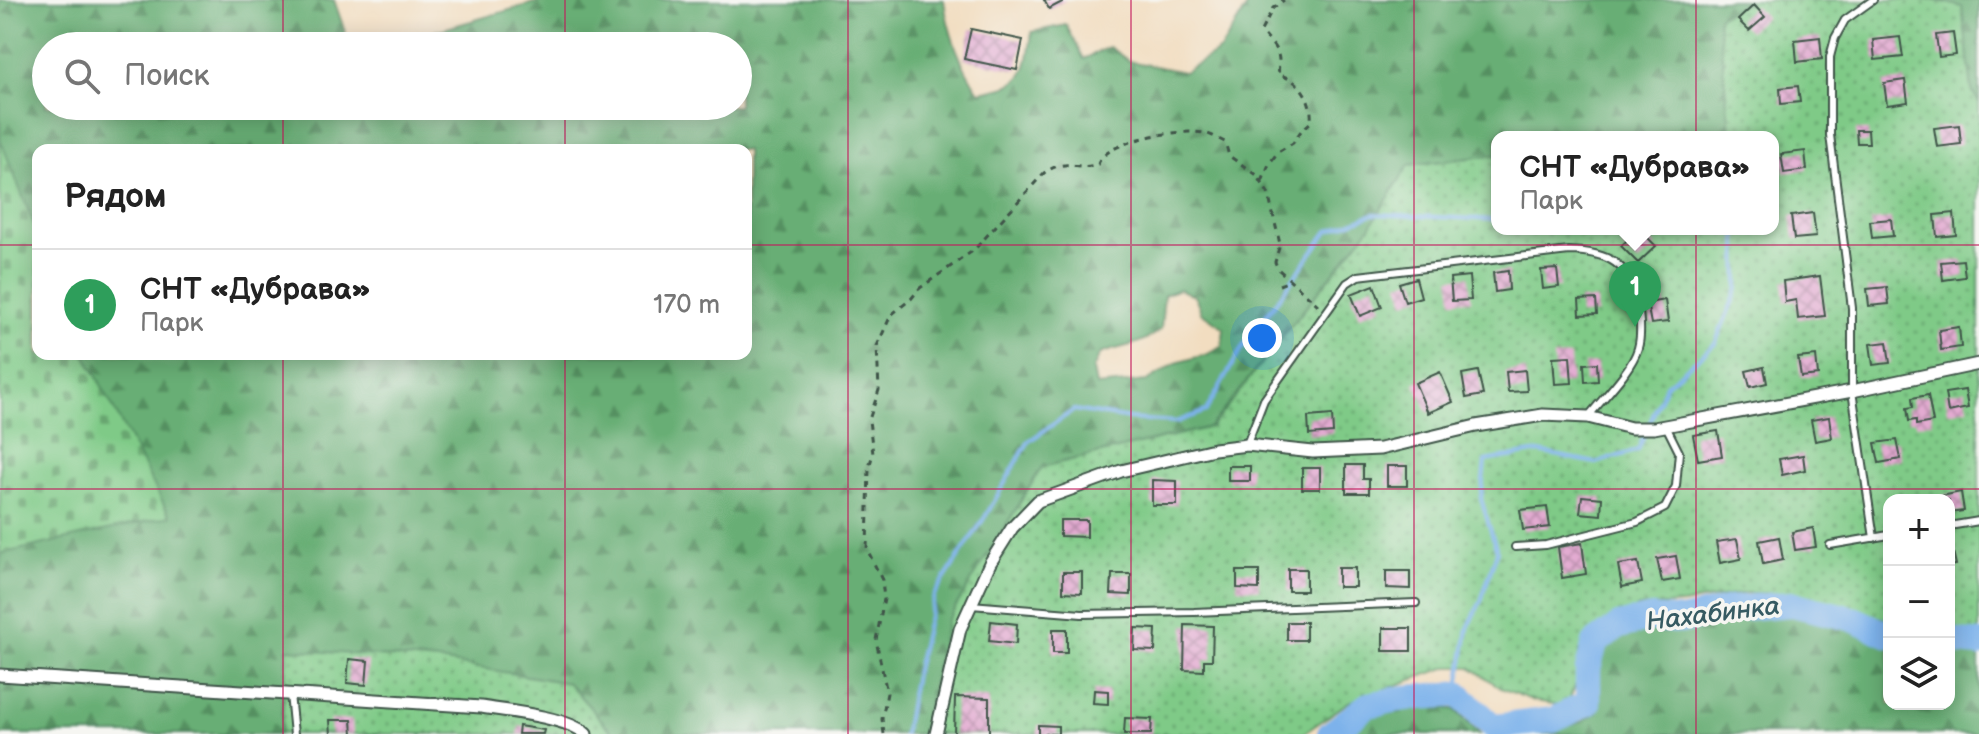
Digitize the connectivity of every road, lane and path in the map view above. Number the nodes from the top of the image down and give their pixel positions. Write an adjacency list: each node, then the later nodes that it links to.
1 (1284, 0): 3 (path)
2 (1873, 0): 8 (lane)
3 (1262, 182): 4 (path); 24 (path)
4 (1291, 281): 5 (path); 6 (path)
5 (1279, 285)
6 (1308, 299)
7 (1979, 364): 8 (street)
8 (1852, 391): 10 (street); 15 (lane)
9 (1588, 417): 10 (street); 11 (street); 11 (lane)
10 (1660, 426): 17 (lane)
11 (1247, 445): 19 (street)
12 (1979, 521): 13 (lane)
13 (1955, 525)
14 (1883, 536): 15 (lane)
15 (1874, 538): 16 (lane)
16 (1830, 545)
17 (1515, 547)
18 (1416, 603): 19 (lane)
19 (971, 605): 25 (street)
20 (0, 675): 21 (street)
21 (290, 694): 22 (lane); 23 (street)
22 (294, 734)
23 (586, 734)
24 (884, 734)
25 (936, 734)

